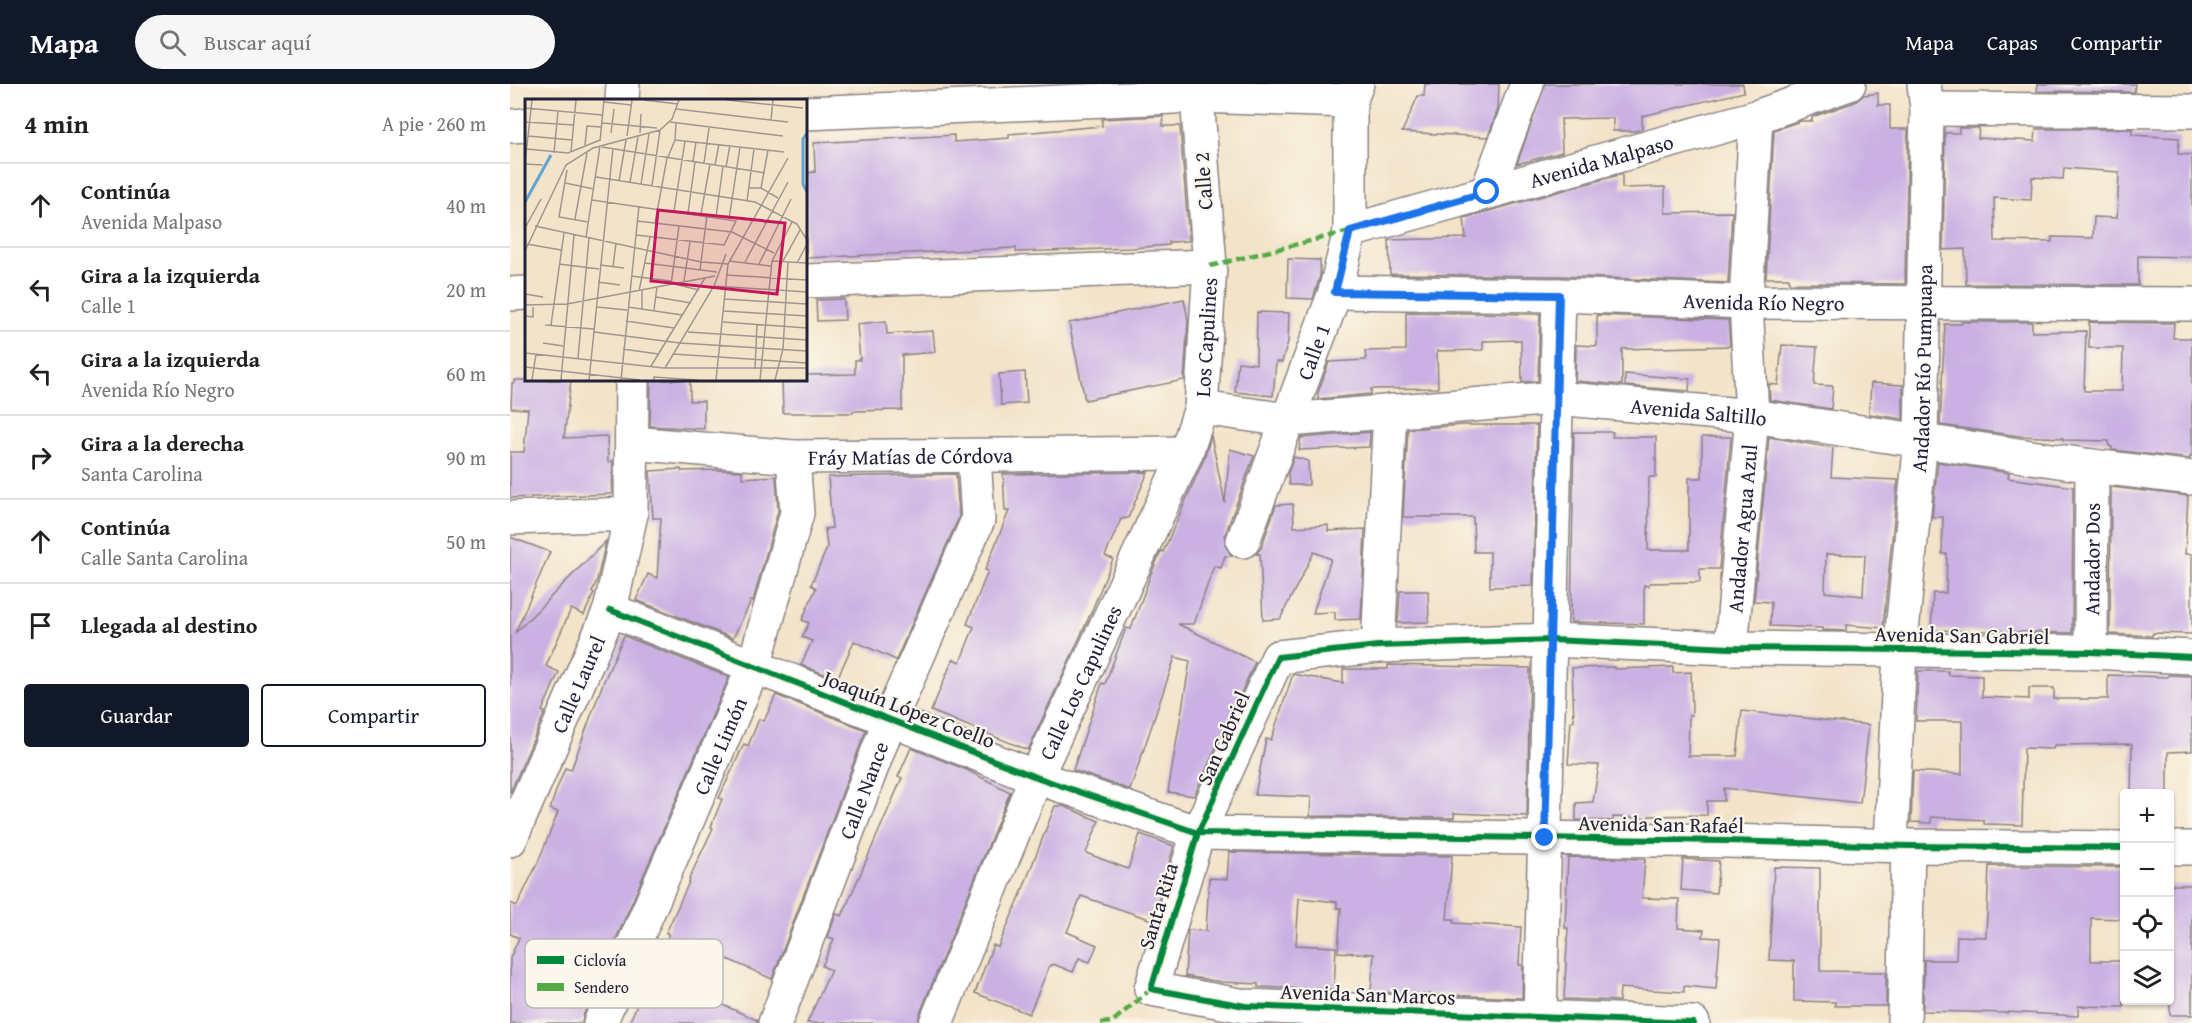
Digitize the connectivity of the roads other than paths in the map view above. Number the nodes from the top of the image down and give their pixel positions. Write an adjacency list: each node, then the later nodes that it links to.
1 (1527, 84): 11 (street)
2 (1849, 84): 8 (street, Avenida Malpaso)
3 (1196, 90): 4 (street); 7 (street); 13 (street, Calle 2)
4 (1353, 93): 12 (street, Calle 1)
5 (1926, 96): 6 (street); 20 (street, Andador Río Pumpuapa)
6 (2192, 111)
7 (807, 113)
8 (1756, 117): 11 (street, Avenida Malpaso); 19 (street, Andador Agua Azul)
9 (525, 125): 10 (street)
10 (510, 126)
11 (1487, 192): 12 (street, Avenida Malpaso)
12 (1350, 231): 15 (street, Calle 1)
13 (1210, 266): 14 (street); 24 (street, Los Capulines)
14 (807, 281)
15 (1335, 292): 18 (street, Avenida Río Negro); 27 (street, Calle 1)
16 (525, 293): 17 (street)
17 (510, 294)
18 (1559, 295): 19 (street, Avenida Río Negro); 23 (street)
19 (1746, 302): 20 (street, Avenida Río Negro); 26 (street, Andador Agua Azul)
20 (1925, 302): 21 (street, Avenida Río Negro); 28 (street, Andador Río Pumpuapa)
21 (2192, 304)
22 (632, 381): 29 (street, Calle Laurel)
23 (1556, 398): 25 (street, Avenida Saltillo); 26 (street, Avenida Saltillo); 39 (street)
24 (1201, 408): 27 (street, Avenida Saltillo); 30 (street, Calle Los Capulines)
25 (1390, 411): 27 (street, Avenida Saltillo); 40 (street)
26 (1752, 416): 28 (street, Avenida Saltillo); 41 (street, Andador Agua Azul)
27 (1288, 420): 37 (street, Calle 1)
28 (1921, 440): 33 (street, Avenida Saltillo); 42 (street, Andador Río Pumpuapa)
29 (633, 443): 32 (street, Fráy Matías de Córdova); 35 (street, Calle Laurel)
30 (1186, 453): 31 (street, Fráy Matías de Córdova); 48 (street, Calle Los Capulines)
31 (974, 456): 32 (street, Fráy Matías de Córdova); 47 (street, Calle Nance)
32 (793, 457): 46 (street, Calle Limón)
33 (2092, 466): 34 (street, Avenida Saltillo); 43 (street, Andador Dos)
34 (2192, 478)
35 (632, 514): 36 (street); 38 (street, Calle Laurel)
36 (510, 518)
37 (1244, 541)
38 (610, 610): 46 (street, Joaquín López Coello); 51 (street, Calle Laurel)
39 (1551, 640): 40 (street, Avenida San Gabriel); 41 (street, Avenida San Gabriel); 50 (street)
40 (1378, 646): 44 (street, Avenida San Gabriel)
41 (1731, 648): 42 (street, Avenida San Gabriel)
42 (1900, 651): 43 (street, Avenida San Gabriel); 52 (street, Andador Río Pumpuapa)
43 (2091, 652): 45 (street, Avenida San Gabriel)
44 (1278, 657): 49 (street, San Gabriel)
45 (2192, 657)
46 (754, 666): 47 (street, Joaquín López Coello); 56 (street, Calle Limón)
47 (890, 719): 48 (street, Joaquín López Coello); 64 (street, Calle Nance)
48 (1036, 777): 49 (street, Joaquín López Coello); 65 (street, Calle Los Capulines)
49 (1198, 833): 50 (street, Avenida San Rafaél); 57 (street, Santa Rita)
50 (1545, 838): 52 (street, Avenida San Rafaél); 60 (street)
51 (510, 840)
52 (1900, 846): 53 (street, Avenida San Rafaél); 67 (street, Andador Río Pumpuapa)
53 (2120, 848)
54 (2174, 848): 55 (street)
55 (2192, 848)
56 (636, 939)
57 (1150, 989): 59 (street, Avenida San Marcos)
58 (606, 1008): 63 (street, Calle Limón)
59 (1244, 1015): 61 (street, Avenida San Marcos)
60 (1540, 1017): 61 (street, Avenida San Marcos); 62 (street, Avenida San Marcos)
61 (1429, 1018)
62 (1622, 1022): 66 (street, Avenida San Marcos)
63 (600, 1023)
64 (775, 1023)
65 (936, 1023)
66 (1693, 1023)
67 (1904, 1023)

